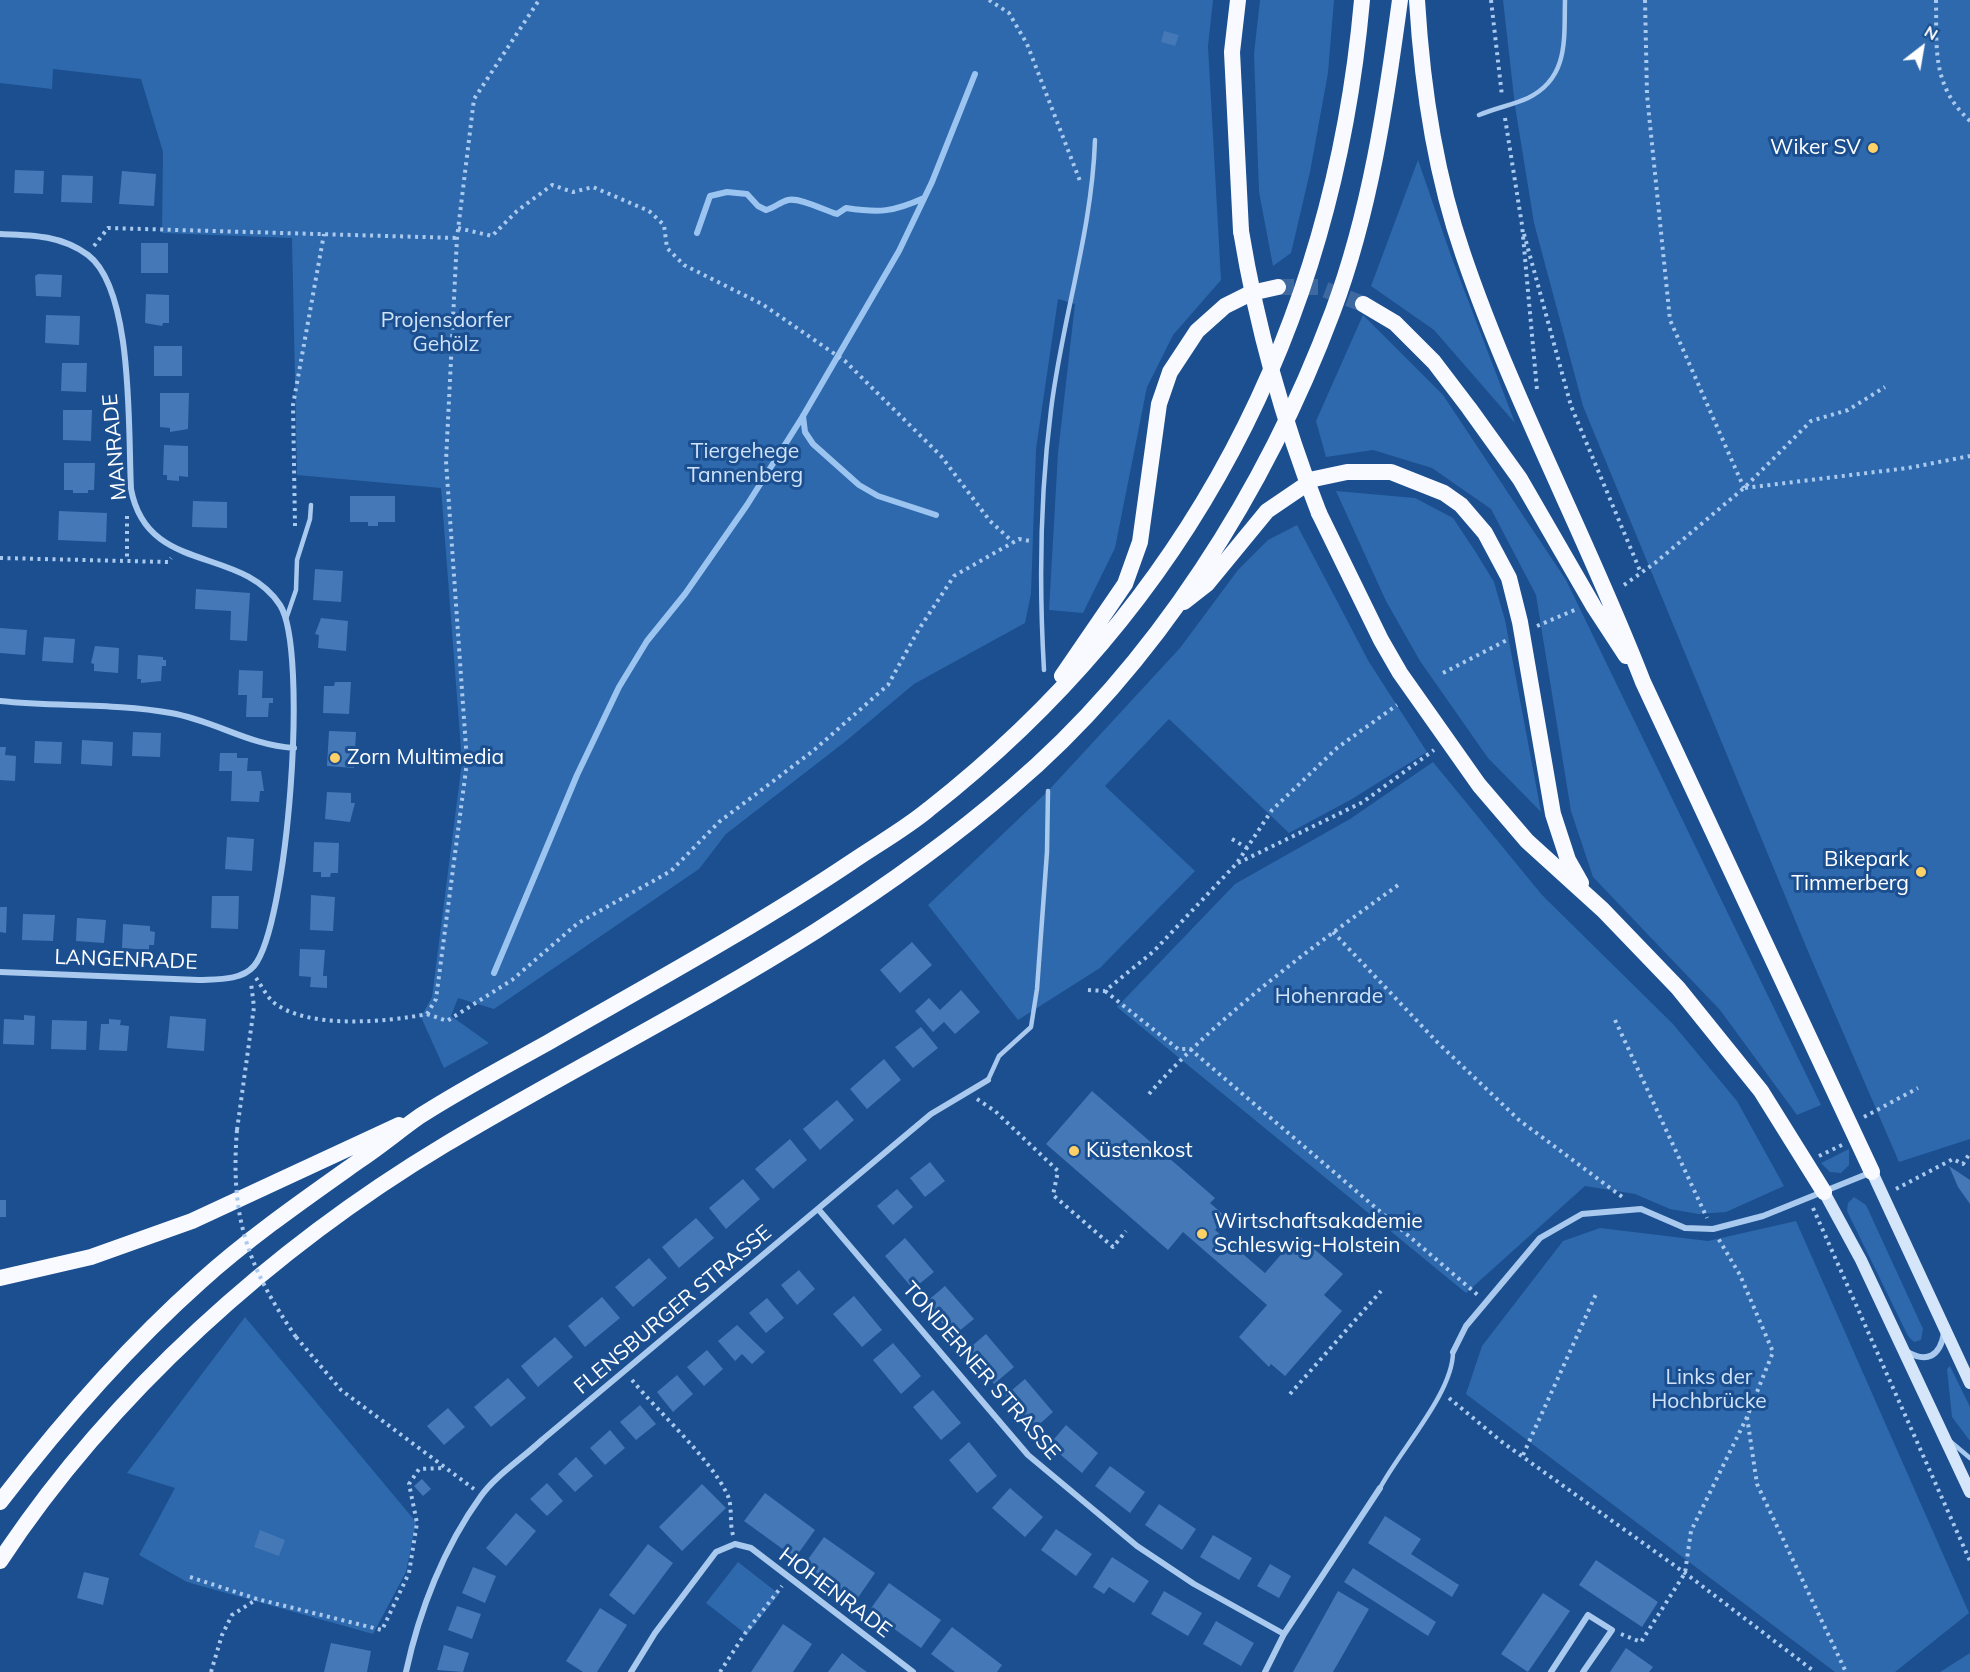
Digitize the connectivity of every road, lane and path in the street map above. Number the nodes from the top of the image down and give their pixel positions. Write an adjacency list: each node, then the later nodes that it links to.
1 (540, 0): 14 (path)
2 (989, 0): 13 (path)
3 (1238, 0): 53 (highway, bridge)
4 (1362, 0): 45 (highway)
5 (1400, 0): 36 (highway)
6 (1417, 0): 42 (highway)
7 (1565, 0): 10 (lane)
8 (1645, 0): 24 (path)
9 (1936, 0): 11 (path)
10 (1479, 115)
11 (1970, 121)
12 (1095, 140): 13 (lane)
13 (1090, 206): 28 (lane)
14 (458, 228): 17 (path); 27 (path)
15 (0, 234): 18 (street, MANRADE)
16 (324, 234): 17 (path); 18 (path); 32 (path)
17 (457, 238): 59 (path)
18 (87, 254): 25 (street, MANRADE)
19 (1278, 287): 45 (highway)
20 (1363, 304): 42 (highway)
21 (1885, 387): 24 (path)
22 (1537, 393): 33 (path)
23 (1970, 456): 24 (path)
24 (1744, 488): 33 (path)
25 (135, 505): 29 (street, MANRADE); 31 (path)
26 (311, 505): 32 (lane)
27 (1013, 542): 28 (path); 59 (path)
28 (1042, 542): 40 (lane)
29 (178, 550): 31 (path); 37 (street, MANRADE)
30 (0, 558): 31 (path)
31 (127, 560)
32 (297, 560): 37 (lane)
33 (1641, 573): 34 (path)
34 (1624, 585)
35 (1578, 608): 38 (path)
36 (1172, 612): 53 (highway); 102 (highway)
37 (286, 619): 46 (street, MANRADE)
38 (1535, 627)
39 (1510, 638): 41 (path)
40 (1044, 670)
41 (1443, 673)
42 (1643, 682): 69 (highway)
43 (0, 701): 46 (street)
44 (1397, 705): 50 (path)
45 (1035, 715): 67 (highway)
46 (294, 748): 55 (street, MANRADE)
47 (1442, 759): 51 (path)
48 (1048, 791): 62 (lane, FLENSBURGER STRASSE)
49 (1232, 839): 50 (path)
50 (1247, 848): 51 (path)
51 (1237, 863): 58 (path)
52 (1401, 883): 54 (path)
53 (1590, 898): 71 (highway)
54 (1333, 932): 61 (path); 77 (path)
55 (250, 970): 56 (street, LANGENRADE); 59 (path); 96 (path, bridge)
56 (0, 972)
57 (1088, 990): 58 (path)
58 (1104, 991): 61 (path)
59 (428, 1014)
60 (1615, 1020): 79 (path)
61 (1190, 1049): 65 (path); 84 (path)
62 (988, 1080): 64 (street, FLENSBURGER STRASSE)
63 (1918, 1089): 68 (path)
64 (968, 1092): 78 (street, FLENSBURGER STRASSE); 80 (path)
65 (1149, 1094)
66 (1858, 1106): 68 (path)
67 (419, 1117): 81 (highway); 100 (highway)
68 (1863, 1117): 69 (path)
69 (1857, 1139): 71 (path); 72 (highway)
70 (1970, 1153): 74 (path)
71 (1807, 1162): 75 (highway)
72 (1872, 1172): 75 (street); 85 (main road)
73 (1892, 1179): 74 (path)
74 (1896, 1189): 76 (path)
75 (1816, 1194): 79 (street); 86 (main road); 103 (path)
76 (1901, 1199)
77 (1641, 1209): 79 (street); 84 (street)
78 (819, 1210): 88 (street, FLENSBURGER STRASSE); 109 (street, TONDERNER STRASSE)
79 (1713, 1229): 92 (path)
80 (1126, 1231)
81 (0, 1278)
82 (1381, 1291): 91 (path)
83 (1597, 1292): 94 (path)
84 (1486, 1302): 87 (street)
85 (1944, 1329): 86 (street); 89 (main road)
86 (1901, 1347): 93 (main road)
87 (1453, 1352): 90 (lane)
88 (625, 1371): 99 (street, FLENSBURGER STRASSE); 101 (path)
89 (1970, 1383)
90 (1442, 1392): 94 (path); 97 (lane)
91 (1290, 1394)
92 (1747, 1418): 104 (path); 119 (path)
93 (1944, 1436): 95 (lane); 98 (main road)
94 (1523, 1455): 104 (path)
95 (1970, 1458)
96 (443, 1468): 99 (path); 107 (path)
97 (1380, 1488): 109 (street)
98 (1970, 1491)
99 (482, 1494): 111 (street, FLENSBURGER STRASSE)
100 (0, 1502)
101 (735, 1544): 106 (street, HOHENRADE); 112 (street)
102 (0, 1561)
103 (1970, 1561)
104 (1685, 1573): 108 (path); 118 (path)
105 (190, 1577): 107 (path)
106 (788, 1578): 113 (path); 114 (street, HOHENRADE)
107 (257, 1599): 110 (path)
108 (1612, 1630): 116 (street); 117 (street)
109 (1284, 1634): 115 (street)
110 (212, 1672)
111 (406, 1672)
112 (631, 1672)
113 (720, 1672)
114 (913, 1672)
115 (1265, 1672)
116 (1551, 1672)
117 (1583, 1672)
118 (1815, 1672)
119 (1846, 1672)

